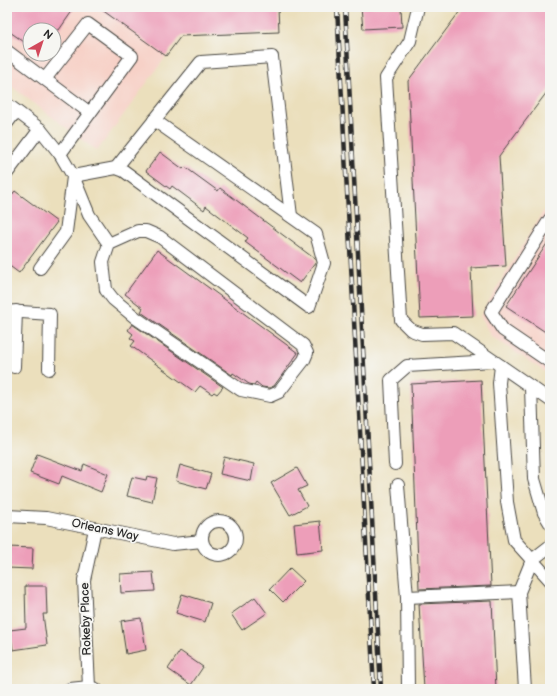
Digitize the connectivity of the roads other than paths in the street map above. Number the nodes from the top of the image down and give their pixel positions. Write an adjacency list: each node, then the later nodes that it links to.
1 (418, 7): 19 (street)
2 (7, 51): 3 (street)
3 (46, 79): 5 (street); 5 (street)
4 (11, 108): 7 (street); 8 (street)
5 (90, 113): 9 (street)
6 (154, 120): 10 (street); 13 (street); 13 (street)
7 (7, 123)
8 (40, 129): 9 (street); 11 (street)
9 (60, 154): 12 (street)
10 (116, 168): 12 (street); 13 (street)
11 (7, 173)
12 (73, 176): 15 (street); 16 (street)
13 (291, 216)
14 (550, 219): 18 (street)
15 (108, 244): 15 (street)
16 (40, 268)
17 (11, 311): 20 (street); 21 (street)
18 (550, 362)
19 (497, 363): 22 (street); 24 (street); 31 (street)
20 (14, 367)
21 (49, 369)
22 (531, 387): 23 (street); 27 (street)
23 (550, 400)
24 (395, 464)
25 (398, 485): 34 (street)
26 (7, 516): 28 (street, Orleans Way)
27 (550, 523)
28 (95, 529): 29 (street, Orleans Way); 35 (street, Rokeby Place)
29 (202, 541)
30 (550, 546): 31 (street)
31 (532, 560): 32 (street); 33 (street)
32 (550, 580)
33 (519, 592): 34 (street); 38 (street)
34 (407, 597): 37 (street)
35 (92, 688): 36 (street)
36 (70, 689)
37 (408, 689)
38 (525, 689)

